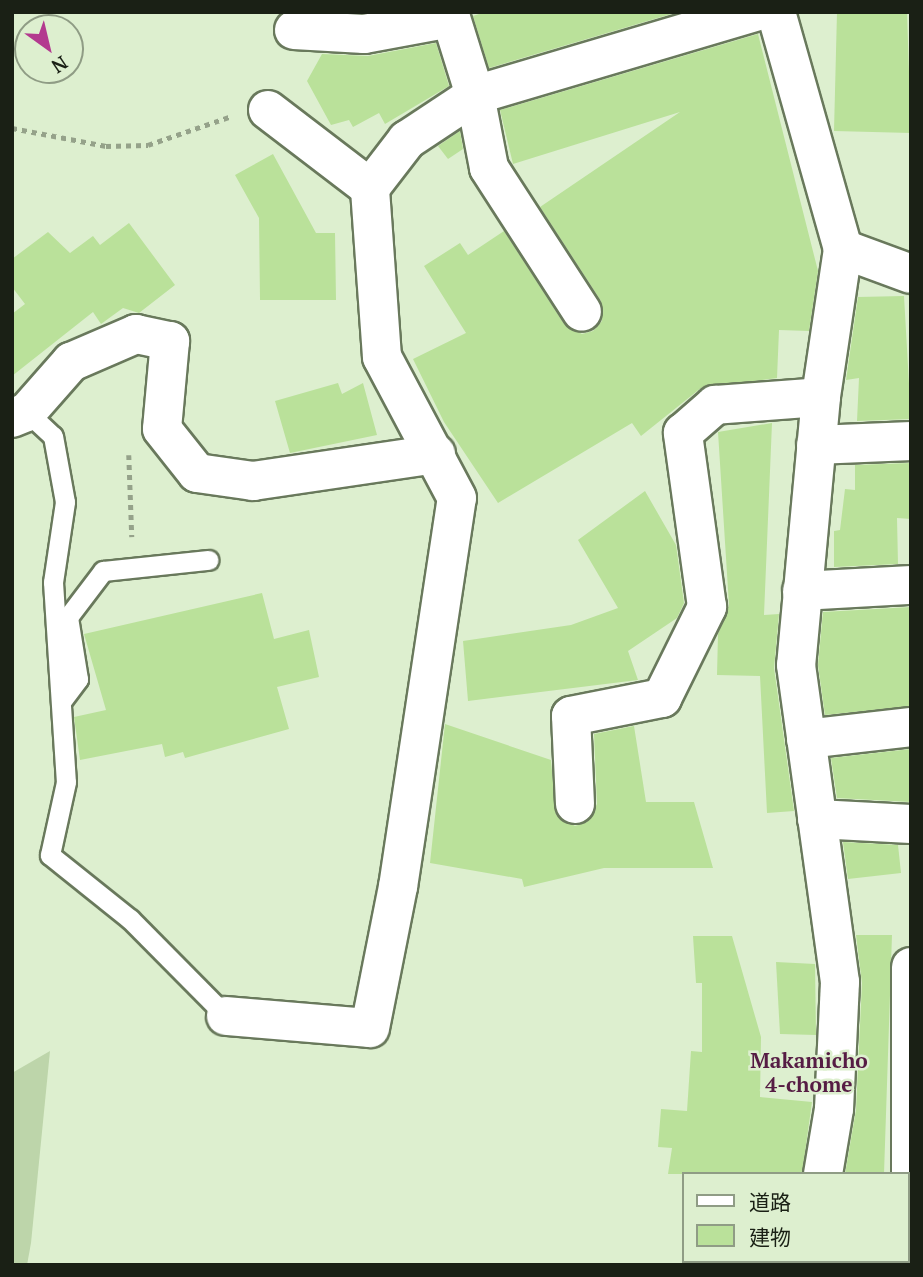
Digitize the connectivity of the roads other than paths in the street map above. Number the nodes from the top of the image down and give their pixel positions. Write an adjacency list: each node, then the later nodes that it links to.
1 (756, 12): 4 (street)
2 (776, 12): 7 (street)
3 (293, 30): 4 (street)
4 (475, 94): 6 (street); 9 (street)
5 (268, 110): 6 (street)
6 (370, 188): 14 (street)
7 (843, 249): 8 (street); 10 (street)
8 (911, 274)
9 (582, 312)
10 (821, 397): 13 (street); 21 (street)
11 (20, 415): 14 (street); 18 (lane)
12 (911, 441): 13 (street)
13 (816, 445): 17 (street)
14 (436, 454): 25 (street)
15 (208, 560): 18 (lane)
16 (911, 585): 17 (street)
17 (802, 591): 20 (street)
18 (63, 699): 25 (lane)
19 (911, 727): 20 (street)
20 (806, 739): 22 (street)
21 (575, 804)
22 (817, 820): 23 (street); 26 (street)
23 (911, 824)
24 (911, 967): 27 (street)
25 (226, 1016)
26 (823, 1172)
27 (911, 1208)

